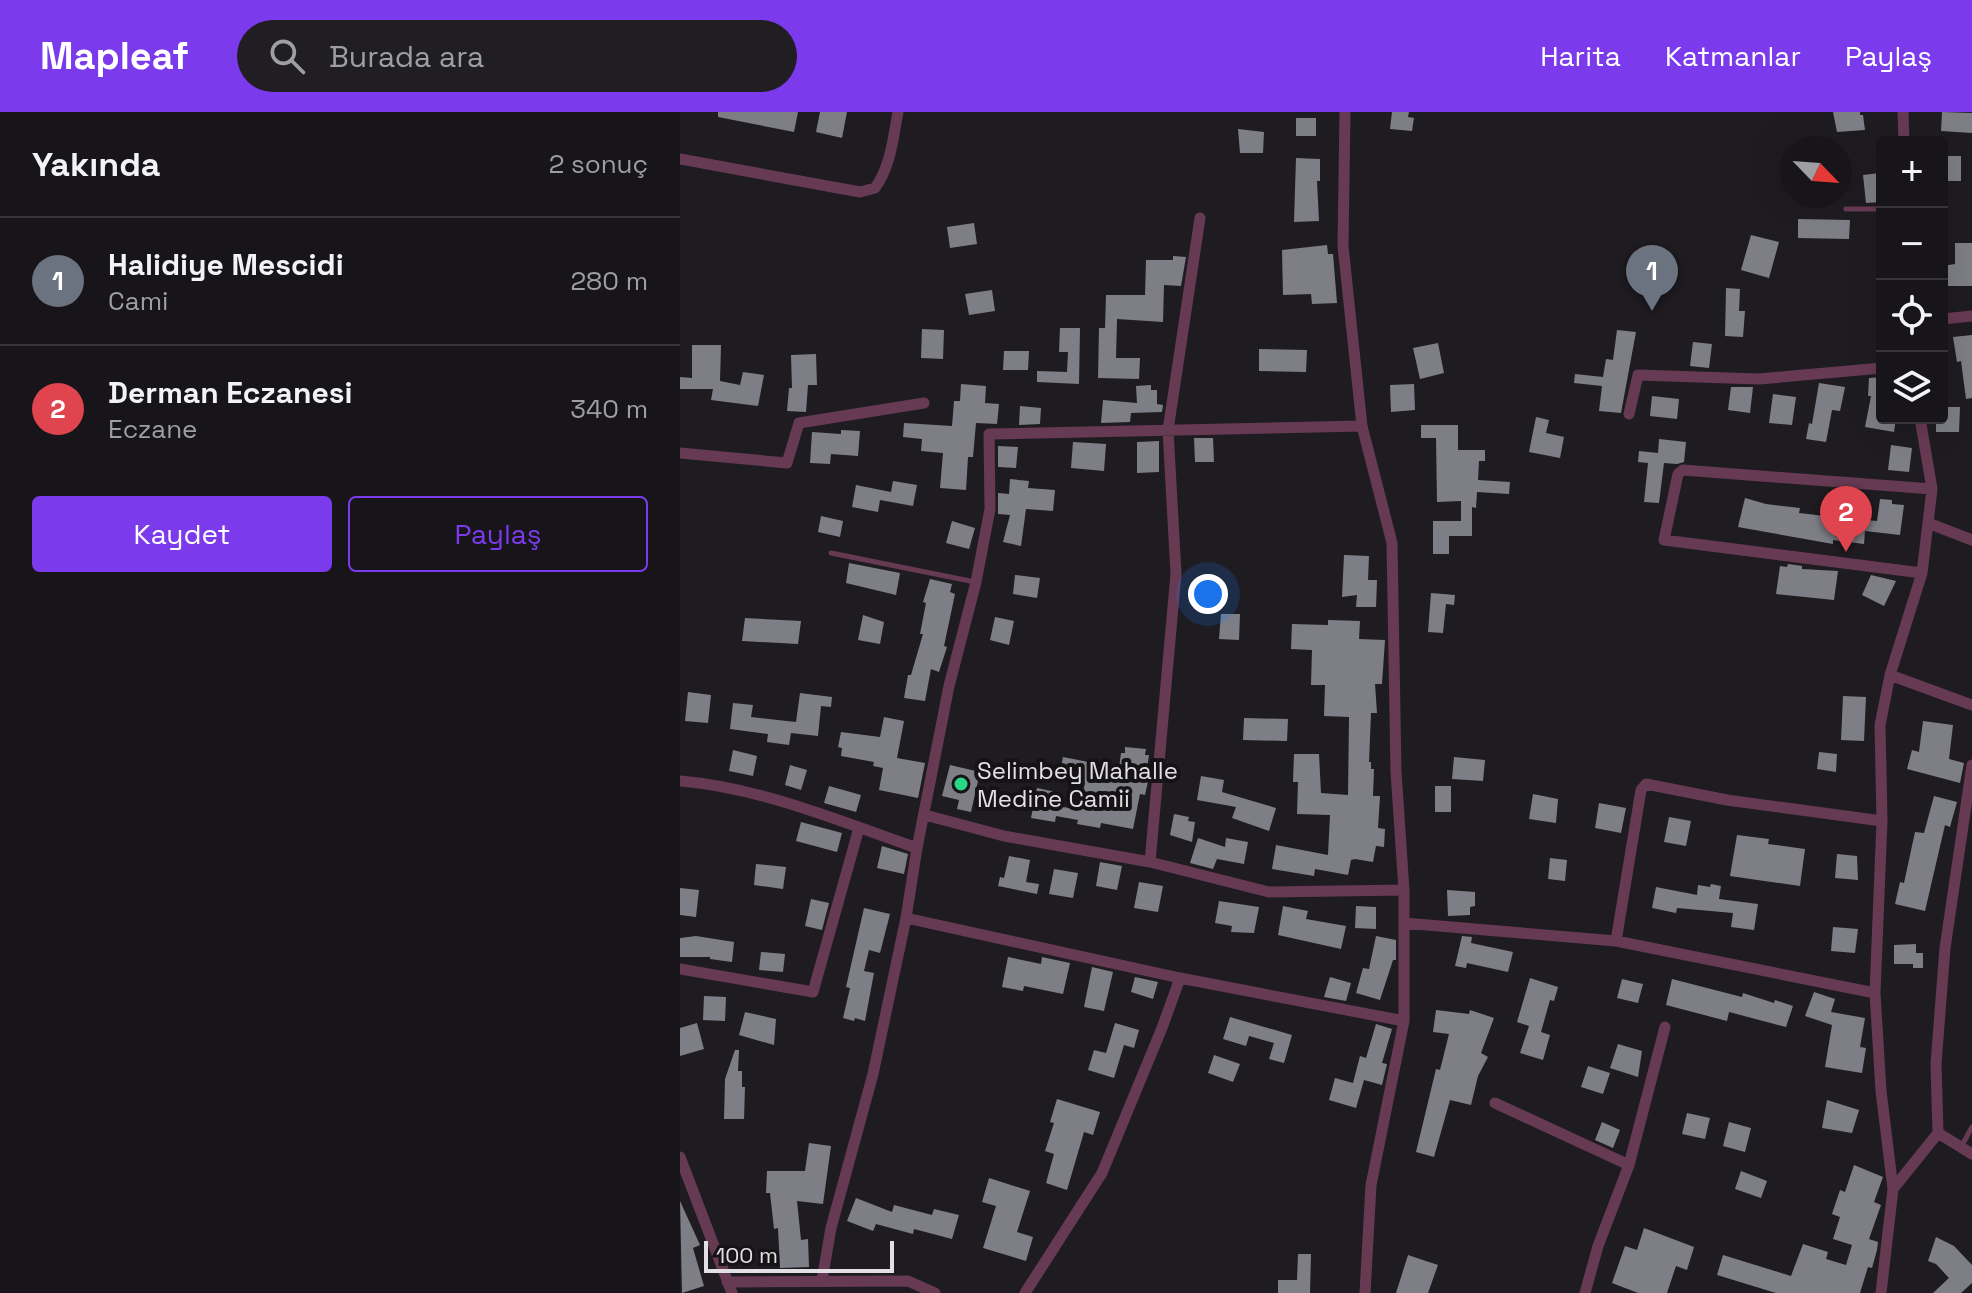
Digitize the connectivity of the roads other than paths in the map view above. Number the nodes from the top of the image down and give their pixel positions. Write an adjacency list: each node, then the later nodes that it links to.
1 (898, 112): 5 (street)
2 (1345, 112): 15 (street)
3 (1903, 112): 4 (street)
4 (1904, 136)
5 (680, 159)
6 (1846, 209): 7 (lane)
7 (1876, 209)
8 (1200, 218): 16 (street)
9 (1972, 316): 10 (street)
10 (1948, 318)
11 (1876, 369): 13 (street)
12 (924, 403): 17 (street)
13 (1629, 414)
14 (1921, 424): 18 (street)
15 (1362, 426): 16 (street); 34 (street)
16 (1168, 430): 23 (street); 33 (street)
17 (680, 453)
18 (1932, 489): 19 (street); 22 (street)
19 (1928, 523): 20 (street); 22 (street)
20 (1972, 540)
21 (831, 553): 23 (lane)
22 (1922, 573): 24 (street)
23 (976, 582): 28 (street)
24 (1890, 675): 25 (street); 29 (street)
25 (1972, 705)
26 (1972, 765): 32 (street)
27 (680, 781): 30 (street)
28 (925, 815): 31 (street); 33 (street)
29 (1882, 821): 37 (street); 40 (street)
30 (859, 828): 31 (street); 38 (street)
31 (917, 848): 35 (street)
32 (1967, 848): 45 (street)
33 (1150, 862): 34 (street)
34 (1404, 890): 36 (street)
35 (906, 918): 39 (street); 50 (street)
36 (1404, 923): 37 (street); 41 (street)
37 (1616, 941): 40 (street)
38 (680, 969)
39 (1180, 978): 41 (street); 53 (street)
40 (1875, 993): 49 (street)
41 (1404, 1021): 54 (street)
42 (1665, 1027): 48 (street)
43 (1495, 1103): 48 (street)
44 (1972, 1127): 46 (lane)
45 (1938, 1133): 46 (street); 49 (street)
46 (1966, 1151)
47 (680, 1157): 51 (street)
48 (1629, 1165): 55 (street)
49 (1893, 1189): 56 (street)
50 (822, 1280): 51 (street); 52 (street)
51 (729, 1288)
52 (935, 1293)
53 (1025, 1293)
54 (1365, 1293)
55 (1585, 1293)
56 (1881, 1293)

